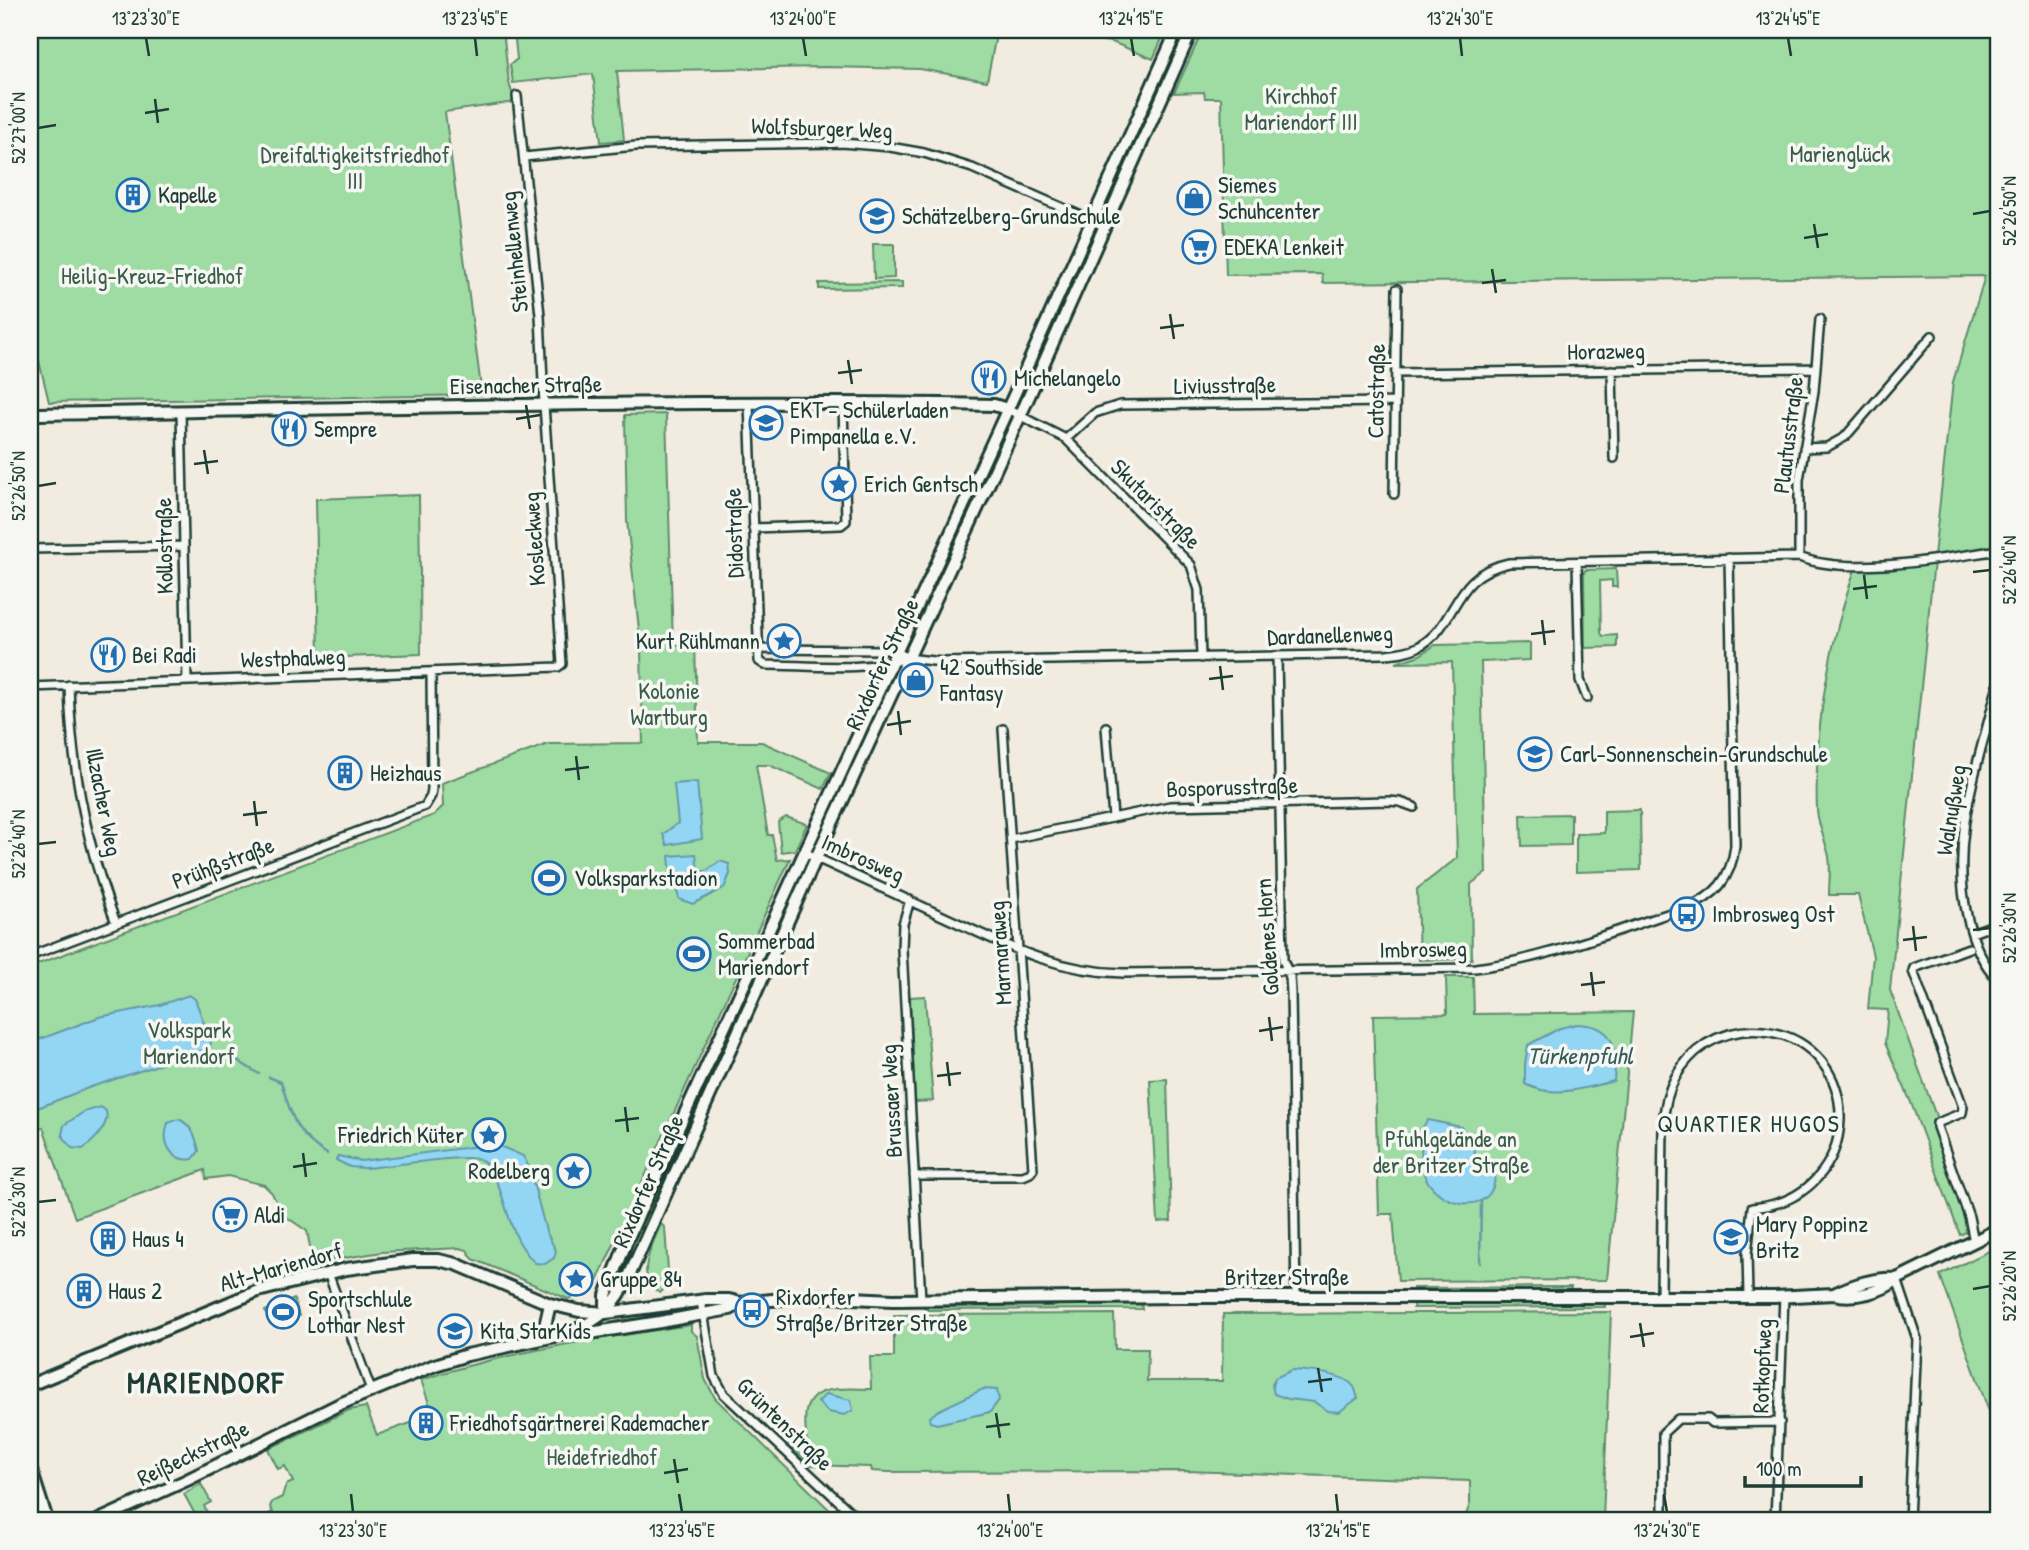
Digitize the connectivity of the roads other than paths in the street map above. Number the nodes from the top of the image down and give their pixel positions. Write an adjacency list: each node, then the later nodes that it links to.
1 (1177, 30): 3 (street, Rixdorfer Straße)
2 (1192, 30): 4 (street, Rixdorfer Straße)
3 (1166, 55): 4 (street); 7 (street, Rixdorfer Straße)
4 (1178, 61): 8 (street, Rixdorfer Straße)
5 (517, 96): 6 (street, Steinhellenweg)
6 (524, 157): 7 (street, Wolfsburger Weg); 18 (street, Steinhellenweg)
7 (1092, 220): 8 (street, Wolfsburger Weg); 19 (street, Rixdorfer Straße)
8 (1104, 226): 22 (street, Rixdorfer Straße)
9 (1397, 289): 14 (street, Catostraße)
10 (1820, 319): 12 (street, Plautusstraße)
11 (1932, 336): 26 (street)
12 (1816, 368): 13 (street, Horazweg); 26 (street, Plautusstraße)
13 (1612, 370): 14 (street, Horazweg); 27 (street)
14 (1396, 373): 15 (street, Catostraße)
15 (1395, 402): 24 (street, Liviusstraße); 28 (street, Catostraße)
16 (843, 403): 17 (street, Eisenacher Straße); 19 (street, Eisenacher Straße); 29 (street)
17 (749, 404): 18 (street, Eisenacher Straße); 29 (street, Didostraße)
18 (544, 405): 20 (street, Eisenacher Straße); 42 (street, Kosleckweg)
19 (1007, 410): 22 (street, Eisenacher Straße); 23 (street, Rixdorfer Straße)
20 (181, 411): 21 (street, Eisenacher Straße); 30 (street, Kollostraße)
21 (30, 414)
22 (1020, 415): 24 (street, Skutaristraße); 25 (street, Rixdorfer Straße)
23 (993, 439): 25 (street); 37 (street, Rixdorfer Straße)
24 (1066, 439): 40 (street, Skutaristraße)
25 (1006, 445): 39 (street, Rixdorfer Straße)
26 (1804, 448): 33 (street, Plautusstraße)
27 (1614, 458)
28 (1394, 494)
29 (753, 528): 36 (street, Didostraße)
30 (183, 546): 31 (street); 45 (street, Kollostraße)
31 (30, 549)
32 (1999, 550): 33 (street, Dardanellenweg)
33 (1799, 557): 34 (street, Dardanellenweg)
34 (1729, 558): 35 (street, Dardanellenweg); 64 (street, Imbrosweg)
35 (1577, 562): 38 (street, Dardanellenweg); 48 (street)
36 (758, 649): 37 (street); 41 (street, Didostraße)
37 (896, 652): 39 (street); 41 (street, Rixdorfer Straße)
38 (1277, 657): 40 (street, Dardanellenweg); 51 (street, Goldenes Horn)
39 (907, 658): 40 (street, Dardanellenweg); 41 (street); 56 (street, Rixdorfer Straße)
40 (1201, 658)
41 (891, 664): 55 (street, Rixdorfer Straße)
42 (558, 667): 43 (street, Westphalweg)
43 (431, 672): 45 (street, Westphalweg); 58 (street, Prühßstraße)
44 (1999, 680): 60 (street, Walnußweg)
45 (187, 681): 46 (street, Westphalweg)
46 (69, 685): 47 (street, Westphalweg); 58 (street, Illzacher Weg)
47 (30, 687)
48 (1587, 698)
49 (1107, 727): 53 (street)
50 (1003, 729): 54 (street, Marmaraweg)
51 (1280, 804): 52 (street, Bosporusstraße); 53 (street, Bosporusstraße); 64 (street, Goldenes Horn)
52 (1414, 807)
53 (1113, 818): 54 (street, Bosporusstraße)
54 (1011, 839): 62 (street, Marmaraweg)
55 (804, 852): 56 (street, Imbrosweg); 66 (street, Rixdorfer Straße)
56 (816, 858): 57 (street, Imbrosweg); 68 (street, Rixdorfer Straße)
57 (910, 901): 62 (street, Imbrosweg); 67 (street, Brussaer Weg)
58 (116, 923): 63 (street, Prühßstraße)
59 (1999, 923): 60 (street)
60 (1972, 933): 65 (street, Walnußweg)
61 (1969, 948): 70 (street)
62 (1019, 951): 64 (street, Imbrosweg); 67 (street, Marmaraweg)
63 (30, 956)
64 (1286, 970): 76 (street, Goldenes Horn)
65 (1999, 981)
66 (657, 1172): 68 (street); 81 (street, Rixdorfer Straße)
67 (914, 1176): 77 (street, Brussaer Weg)
68 (671, 1179): 81 (street, Rixdorfer Straße)
69 (1999, 1229): 70 (street, Britzer Straße)
70 (1974, 1242): 72 (street, Britzer Straße)
71 (328, 1273): 80 (street, Alt-Mariendorf); 86 (street, Alt-Mariendorf); 87 (street)
72 (1897, 1279): 75 (street, Britzer Straße); 97 (street)
73 (1661, 1296): 74 (street, Britzer Straße); 74 (street); 76 (street, Britzer Straße)
74 (1748, 1296): 75 (street, Britzer Straße)
75 (1784, 1296): 88 (street, Rotkopfweg)
76 (1296, 1298): 77 (street, Britzer Straße)
77 (921, 1300): 79 (street, Britzer Straße)
78 (701, 1301): 79 (street, Britzer Straße); 81 (street, Britzer Straße); 82 (street, Grüntenstraße)
79 (741, 1303): 82 (street, Britzer Straße)
80 (551, 1304): 81 (street, Britzer Straße); 85 (street)
81 (606, 1313): 83 (street, Britzer Straße); 84 (street, Rixdorfer Straße)
82 (703, 1314): 83 (street, Britzer Straße); 94 (street, Grüntenstraße)
83 (628, 1327): 84 (street, Britzer Straße)
84 (570, 1333): 85 (street, Britzer Straße)
85 (542, 1339): 87 (street, Reißeckstraße)
86 (30, 1385)
87 (372, 1390): 93 (street, Reißeckstraße)
88 (1780, 1422): 95 (street); 96 (street, Rotkopfweg)
89 (30, 1470): 92 (main road)
90 (30, 1513): 91 (main road)
91 (32, 1520)
92 (46, 1520)
93 (99, 1520)
94 (859, 1520)
95 (1662, 1520)
96 (1776, 1520)
97 (1909, 1520)

